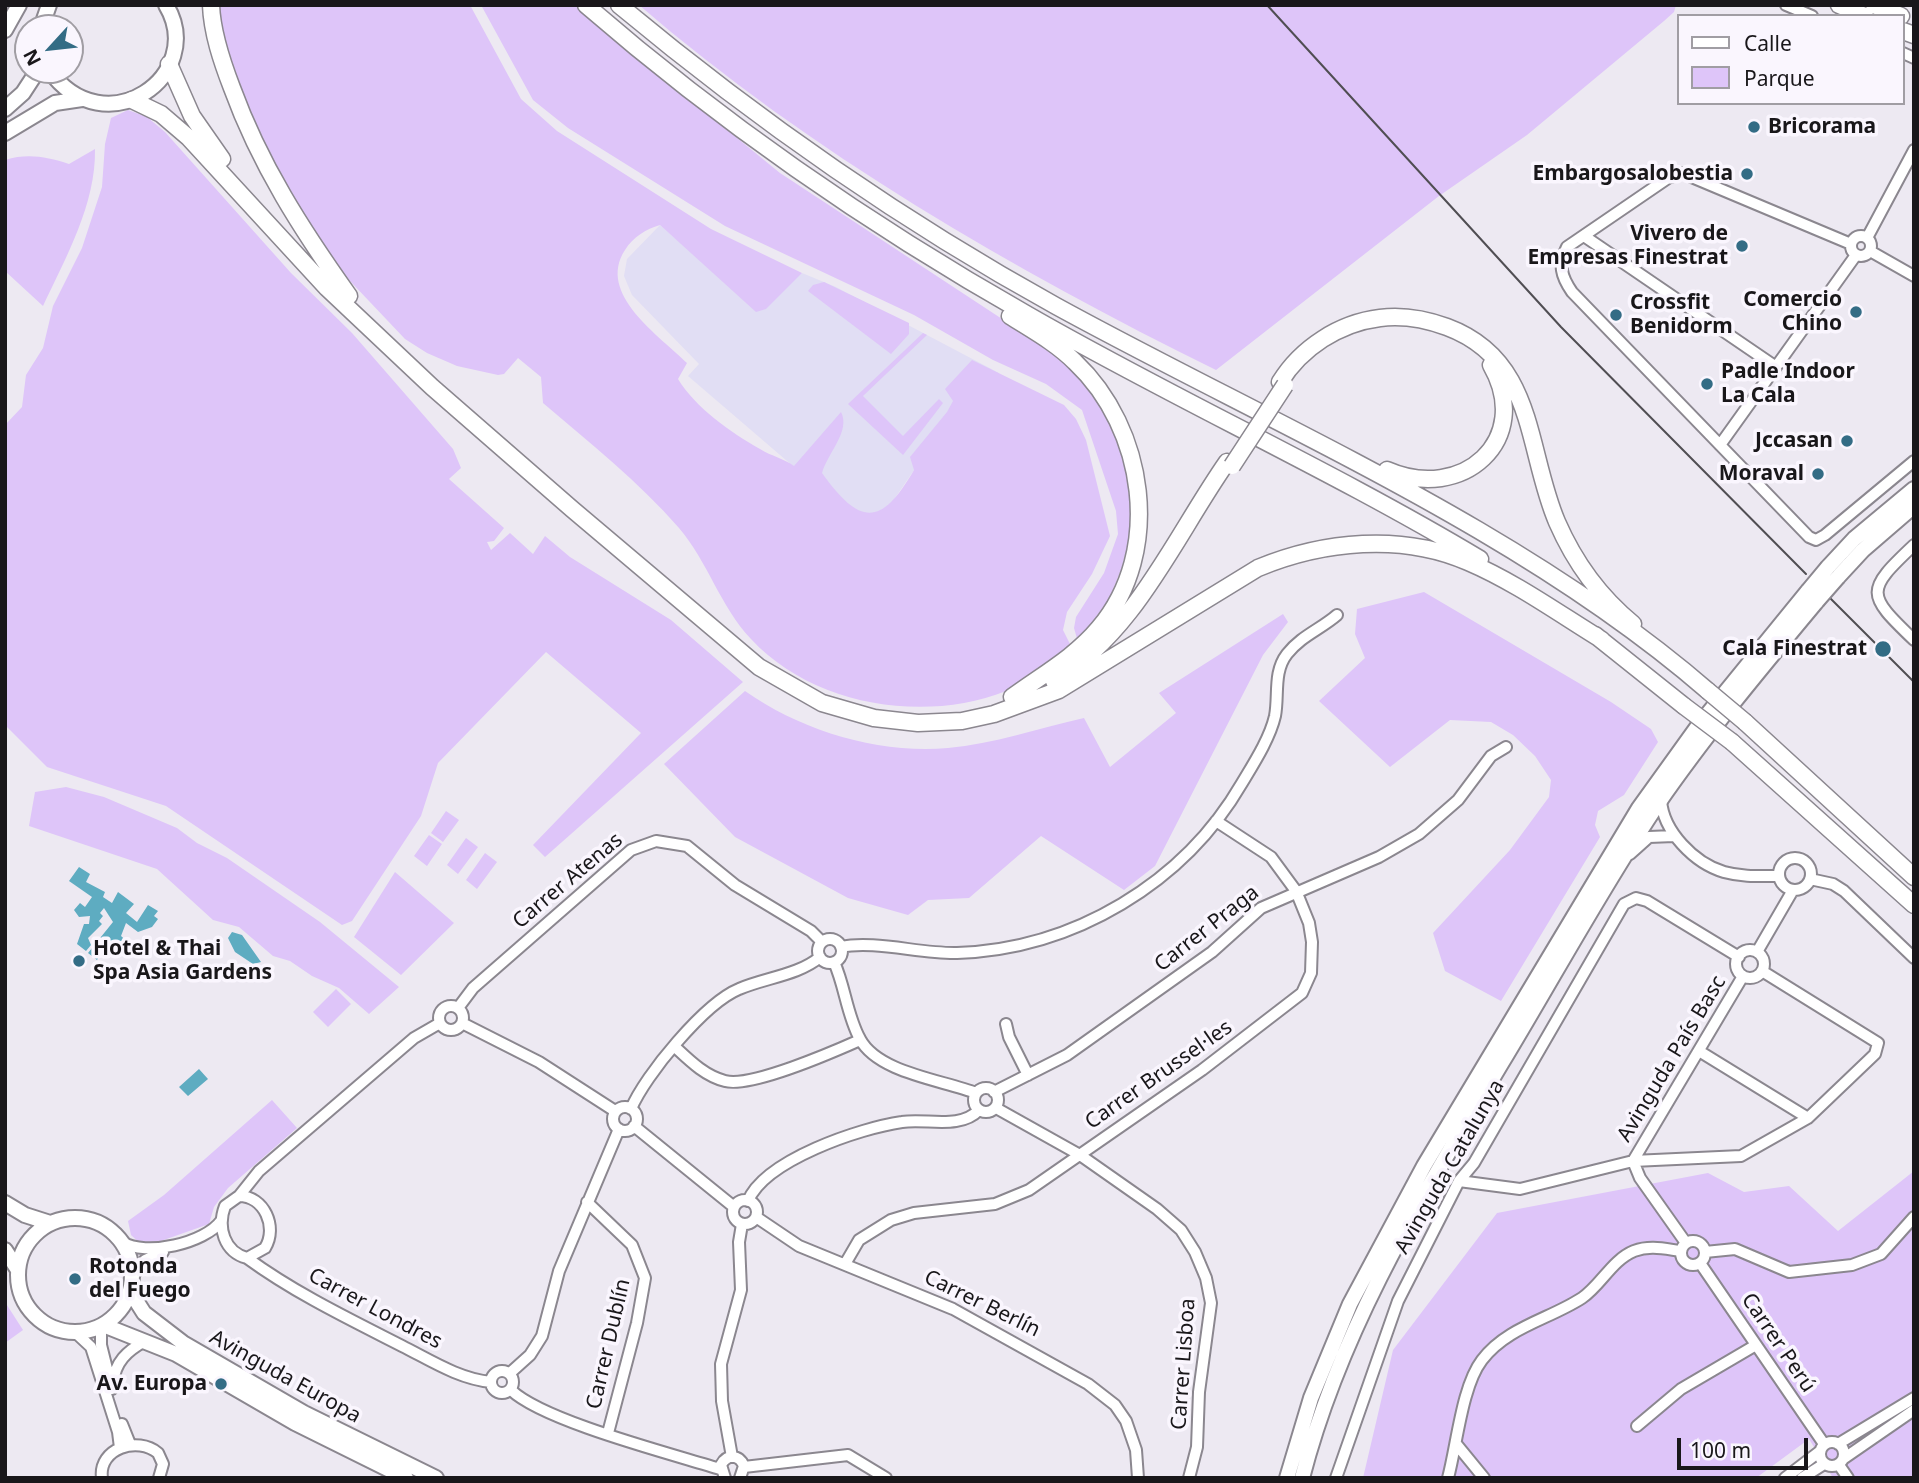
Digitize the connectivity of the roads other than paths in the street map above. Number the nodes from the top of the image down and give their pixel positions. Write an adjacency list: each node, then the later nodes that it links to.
1 (19, 5): 12 (main road)
2 (211, 5): 28 (highway)
3 (586, 5): 19 (highway)
4 (619, 5): 32 (highway)
5 (1786, 5): 9 (street)
6 (1839, 5): 10 (highway)
7 (1874, 5): 11 (highway)
8 (169, 8): 13 (main road)
9 (1807, 14)
10 (1860, 14)
11 (1897, 14)
12 (5, 30)
13 (169, 64): 17 (main road); 28 (highway)
14 (29, 84): 18 (main road)
15 (60, 84): 16 (main road)
16 (82, 99): 17 (main road); 20 (main road)
17 (132, 100): 45 (highway)
18 (5, 109)
19 (723, 117): 41 (highway); 44 (highway)
20 (5, 133)
21 (1914, 150): 23 (street)
22 (1584, 236): 24 (street); 29 (street); 31 (street)
23 (1867, 238): 24 (street); 25 (street)
24 (1850, 244): 26 (street)
25 (1870, 251): 26 (street); 27 (street)
26 (1856, 255): 29 (street)
27 (1914, 276)
28 (349, 296): 44 (highway)
29 (1776, 367): 31 (street)
30 (1282, 384): 32 (highway); 34 (highway, bridge); 43 (highway)
31 (1720, 445): 33 (street)
32 (1341, 456): 43 (highway)
33 (1914, 461)
34 (1229, 464): 44 (highway); 45 (highway)
35 (1914, 489): 38 (main road)
36 (1914, 506): 38 (main road)
37 (1914, 545): 42 (street)
38 (1833, 572): 39 (main road, bridge)
39 (1812, 596): 47 (main road); 136 (main road)
40 (1337, 615): 48 (street)
41 (1602, 640): 45 (highway); 56 (highway, bridge)
42 (1914, 640)
43 (1690, 676): 52 (highway, bridge)
44 (1012, 697)
45 (1034, 699)
46 (1506, 747): 55 (street, Carrer Praga)
47 (1661, 800): 49 (street); 50 (main road)
48 (1216, 821): 55 (street, Carrer Brussel·les); 58 (street)
49 (1674, 836): 50 (street); 51 (street)
50 (1620, 864): 137 (main road)
51 (1779, 876): 53 (street); 54 (street)
52 (1914, 877)
53 (1810, 879): 54 (street); 62 (street)
54 (1793, 890): 59 (street)
55 (1296, 891): 73 (street, Carrer Praga); 83 (street, Carrer Brussel·les)
56 (1914, 905)
57 (822, 942): 58 (street); 60 (street); 66 (street, Carrer Atenas)
58 (841, 947): 63 (street)
59 (1757, 953): 61 (street); 64 (street)
60 (820, 957): 63 (street); 71 (street)
61 (1739, 957): 65 (street); 85 (street, Avinguda Catalunya)
62 (1914, 958)
63 (834, 962): 70 (street)
64 (1762, 971): 65 (street); 80 (street)
65 (1743, 976): 72 (street, Avinguda País Basc)
66 (458, 1008): 67 (street); 68 (street)
67 (440, 1023): 68 (street); 86 (street)
68 (463, 1023): 78 (street)
69 (1006, 1024): 73 (street)
70 (860, 1040): 71 (street); 75 (street)
71 (676, 1047): 77 (street)
72 (1699, 1051): 80 (street); 84 (street, Avinguda País Basc)
73 (1028, 1075): 74 (street, Carrer Praga)
74 (994, 1091): 75 (street); 76 (street)
75 (976, 1093): 79 (street)
76 (996, 1108): 79 (street); 83 (street, Carrer Lisboa)
77 (631, 1109): 78 (street); 81 (street)
78 (615, 1111): 82 (street)
79 (979, 1111): 87 (street)
80 (1808, 1118): 84 (street)
81 (634, 1126): 82 (street); 90 (street)
82 (619, 1129): 88 (street)
83 (1080, 1154): 103 (street, Carrer Brussel·les); 135 (street, Carrer Lisboa)
84 (1633, 1161): 85 (street); 98 (street)
85 (1459, 1181): 138 (street, Avinguda Catalunya)
86 (239, 1196): 93 (street); 101 (street)
87 (748, 1201): 90 (street); 91 (street)
88 (587, 1202): 111 (street); 118 (street, Carrer Dublín)
89 (5, 1203): 94 (main road)
90 (734, 1207): 95 (street)
91 (756, 1217): 95 (street); 103 (street, Carrer Berlín)
92 (1914, 1217): 100 (street)
93 (221, 1221): 96 (street); 97 (street)
94 (50, 1223): 96 (main road); 104 (main road)
95 (742, 1224): 123 (street)
96 (122, 1242): 105 (main road)
97 (228, 1245): 101 (street); 105 (street)
98 (1684, 1247): 100 (street); 102 (street); 120 (street)
99 (5, 1250): 104 (main road)
100 (1705, 1252): 102 (street)
101 (247, 1258): 112 (street, Carrer Londres)
102 (1700, 1263): 110 (street, Carrer Perú)
103 (845, 1264): 134 (street, Carrer Berlín)
104 (18, 1270): 108 (main road)
105 (133, 1276): 106 (main road)
106 (130, 1291): 107 (main road); 132 (main road, Avinguda Europa)
107 (102, 1326): 108 (main road); 109 (main road, Avinguda Europa); 115 (street)
108 (76, 1333): 121 (street)
109 (145, 1341): 115 (street); 131 (main road, Avinguda Europa)
110 (1756, 1345): 117 (street); 122 (street, Carrer Perú)
111 (510, 1373): 112 (street); 113 (street)
112 (491, 1382): 113 (street)
113 (510, 1390): 118 (street)
114 (1914, 1398): 119 (street)
115 (115, 1403): 121 (street)
116 (1914, 1410): 124 (street)
117 (1637, 1426)
118 (608, 1433): 127 (street)
119 (1839, 1444): 122 (street); 124 (street)
120 (1457, 1445): 139 (street); 140 (street)
121 (125, 1446): 128 (street); 129 (street)
122 (1822, 1448): 125 (street); 141 (street)
123 (732, 1457): 126 (street); 127 (street)
124 (1841, 1462): 125 (street); 143 (street)
125 (1824, 1464): 142 (street)
126 (742, 1472): 133 (street)
127 (723, 1473)
128 (161, 1475): 130 (street)
129 (102, 1478)
130 (173, 1478)
131 (406, 1478)
132 (436, 1478)
133 (886, 1478)
134 (1138, 1478)
135 (1189, 1478)
136 (1287, 1478)
137 (1302, 1478)
138 (1336, 1478)
139 (1448, 1478)
140 (1484, 1478)
141 (1785, 1478)
142 (1802, 1478)
143 (1848, 1478)

